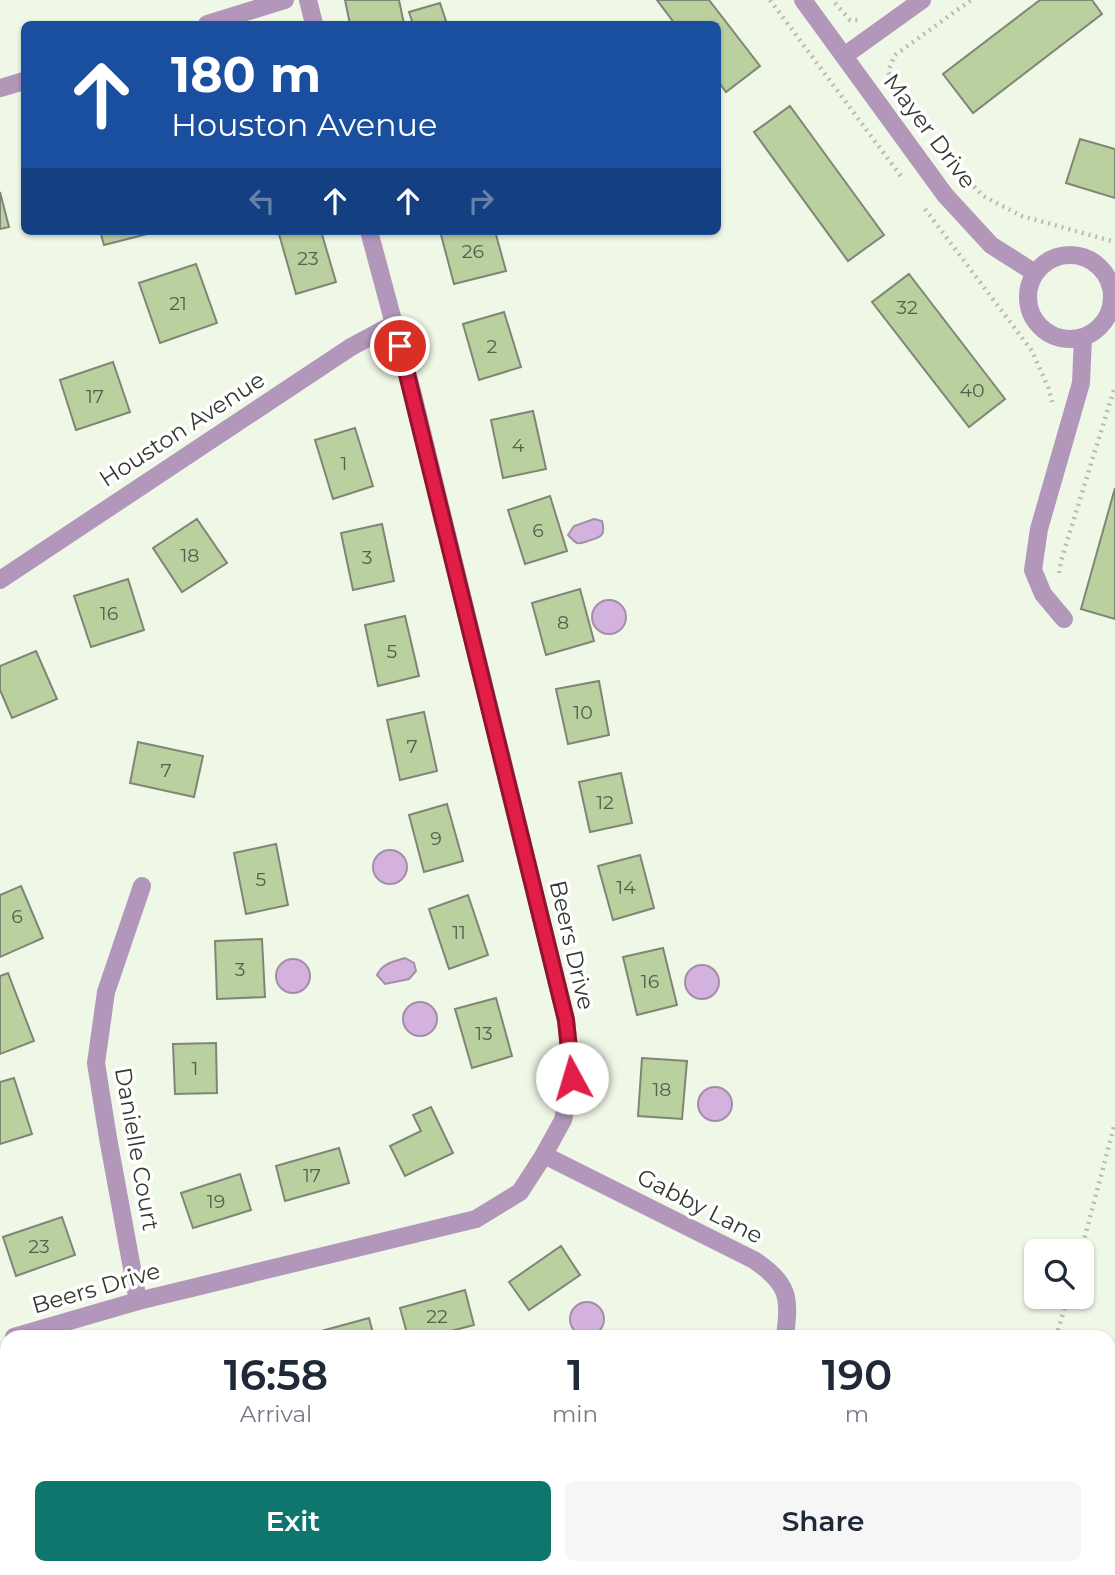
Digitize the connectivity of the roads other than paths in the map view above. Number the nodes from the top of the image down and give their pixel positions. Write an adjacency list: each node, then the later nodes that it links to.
1 (285, 0): 5 (street)
2 (308, 0): 6 (street)
3 (803, 0): 7 (street, Mayer Drive)
4 (922, 0): 7 (street)
5 (217, 21)
6 (313, 21)
7 (844, 56): 11 (street, Mayer Drive)
8 (21, 82): 9 (street)
9 (0, 89)
10 (370, 235): 12 (street)
11 (1035, 273): 13 (street); 13 (street)
12 (394, 324): 14 (street, Houston Avenue); 17 (street, Beers Drive)
13 (1083, 337): 15 (street)
14 (0, 580)
15 (1064, 619)
16 (142, 886): 18 (street, Danielle Court)
17 (544, 1155): 18 (street, Beers Drive); 20 (street, Gabby Lane)
18 (138, 1301): 19 (street, Beers Drive)
19 (38, 1330)
20 (786, 1330)

